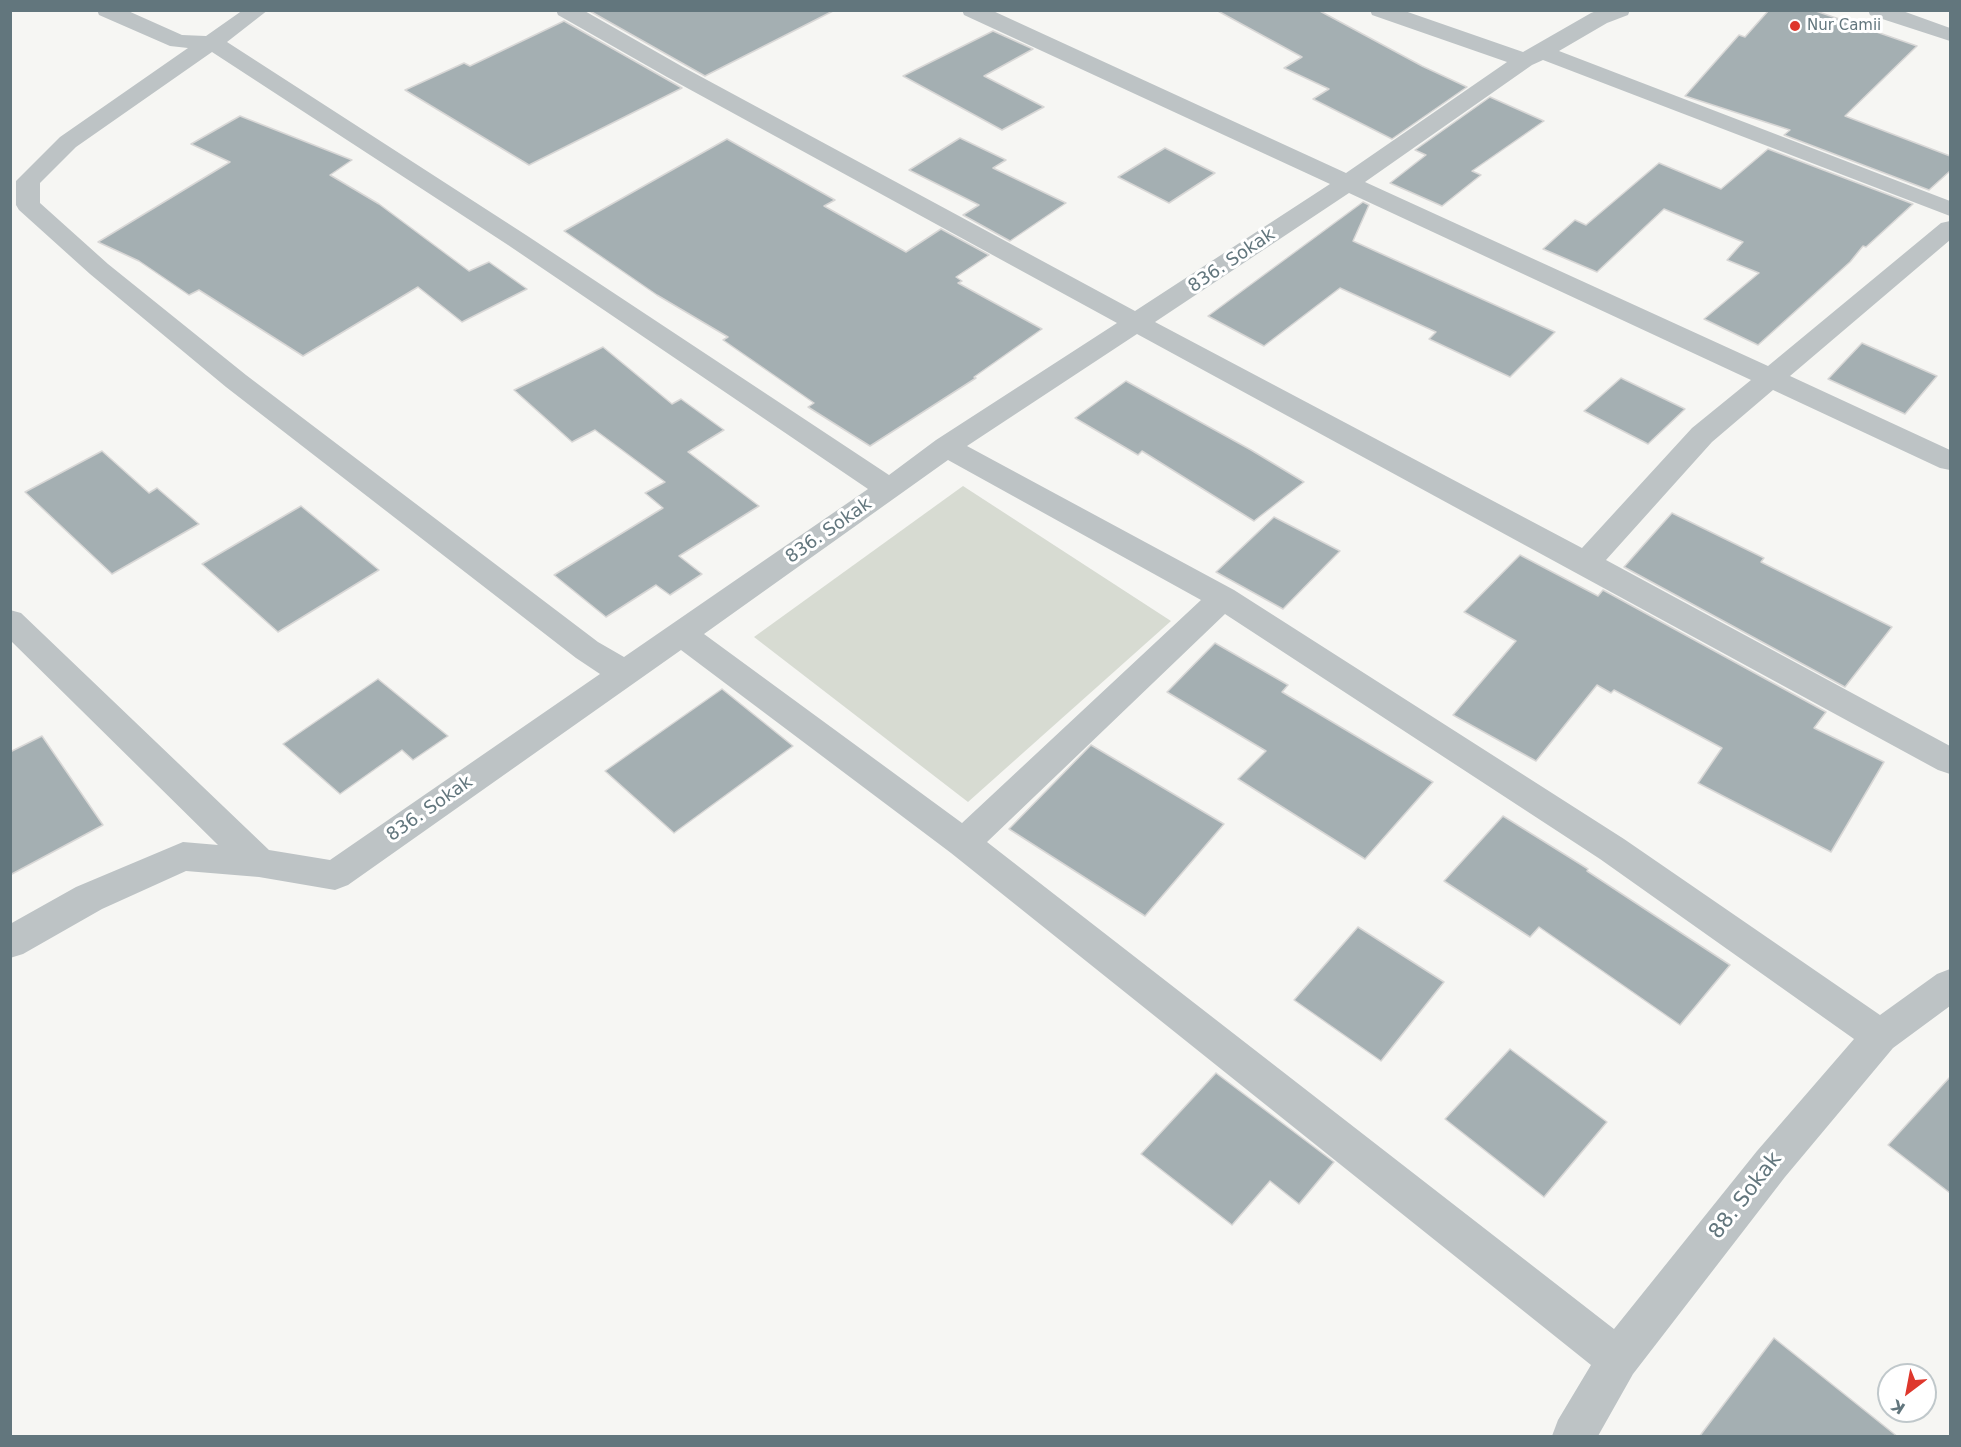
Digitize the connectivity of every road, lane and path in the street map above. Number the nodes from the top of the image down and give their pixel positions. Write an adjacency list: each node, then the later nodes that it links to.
1 (107, 10): 9 (street)
2 (258, 10): 9 (street)
3 (566, 10): 14 (street)
4 (972, 10): 11 (street)
5 (1380, 10): 10 (street)
6 (1620, 10): 10 (street, 836. Sokak)
7 (1878, 10): 8 (street)
8 (1950, 35)
9 (214, 43): 18 (street); 23 (street)
10 (1533, 56): 11 (street, 836. Sokak); 12 (street)
11 (1348, 183): 14 (street, 836. Sokak); 15 (street)
12 (1950, 209)
13 (1950, 228): 15 (street)
14 (1137, 323): 16 (street, 836. Sokak); 19 (street)
15 (1770, 380): 17 (street); 19 (street)
16 (946, 447): 18 (street, 836. Sokak); 20 (street)
17 (1950, 461)
18 (889, 489): 22 (street, 836. Sokak)
19 (1586, 562): 24 (street)
20 (1223, 598): 25 (street); 29 (street)
21 (10, 621): 26 (street)
22 (681, 633): 23 (street, 836. Sokak); 25 (street)
23 (624, 673): 26 (street, 836. Sokak)
24 (1950, 761)
25 (963, 843): 30 (street)
26 (259, 863): 27 (street, 836. Sokak)
27 (10, 943)
28 (1950, 985): 29 (street, 88. Sokak)
29 (1880, 1036): 30 (street, 88. Sokak)
30 (1618, 1359): 31 (street, 88. Sokak)
31 (1574, 1437)

